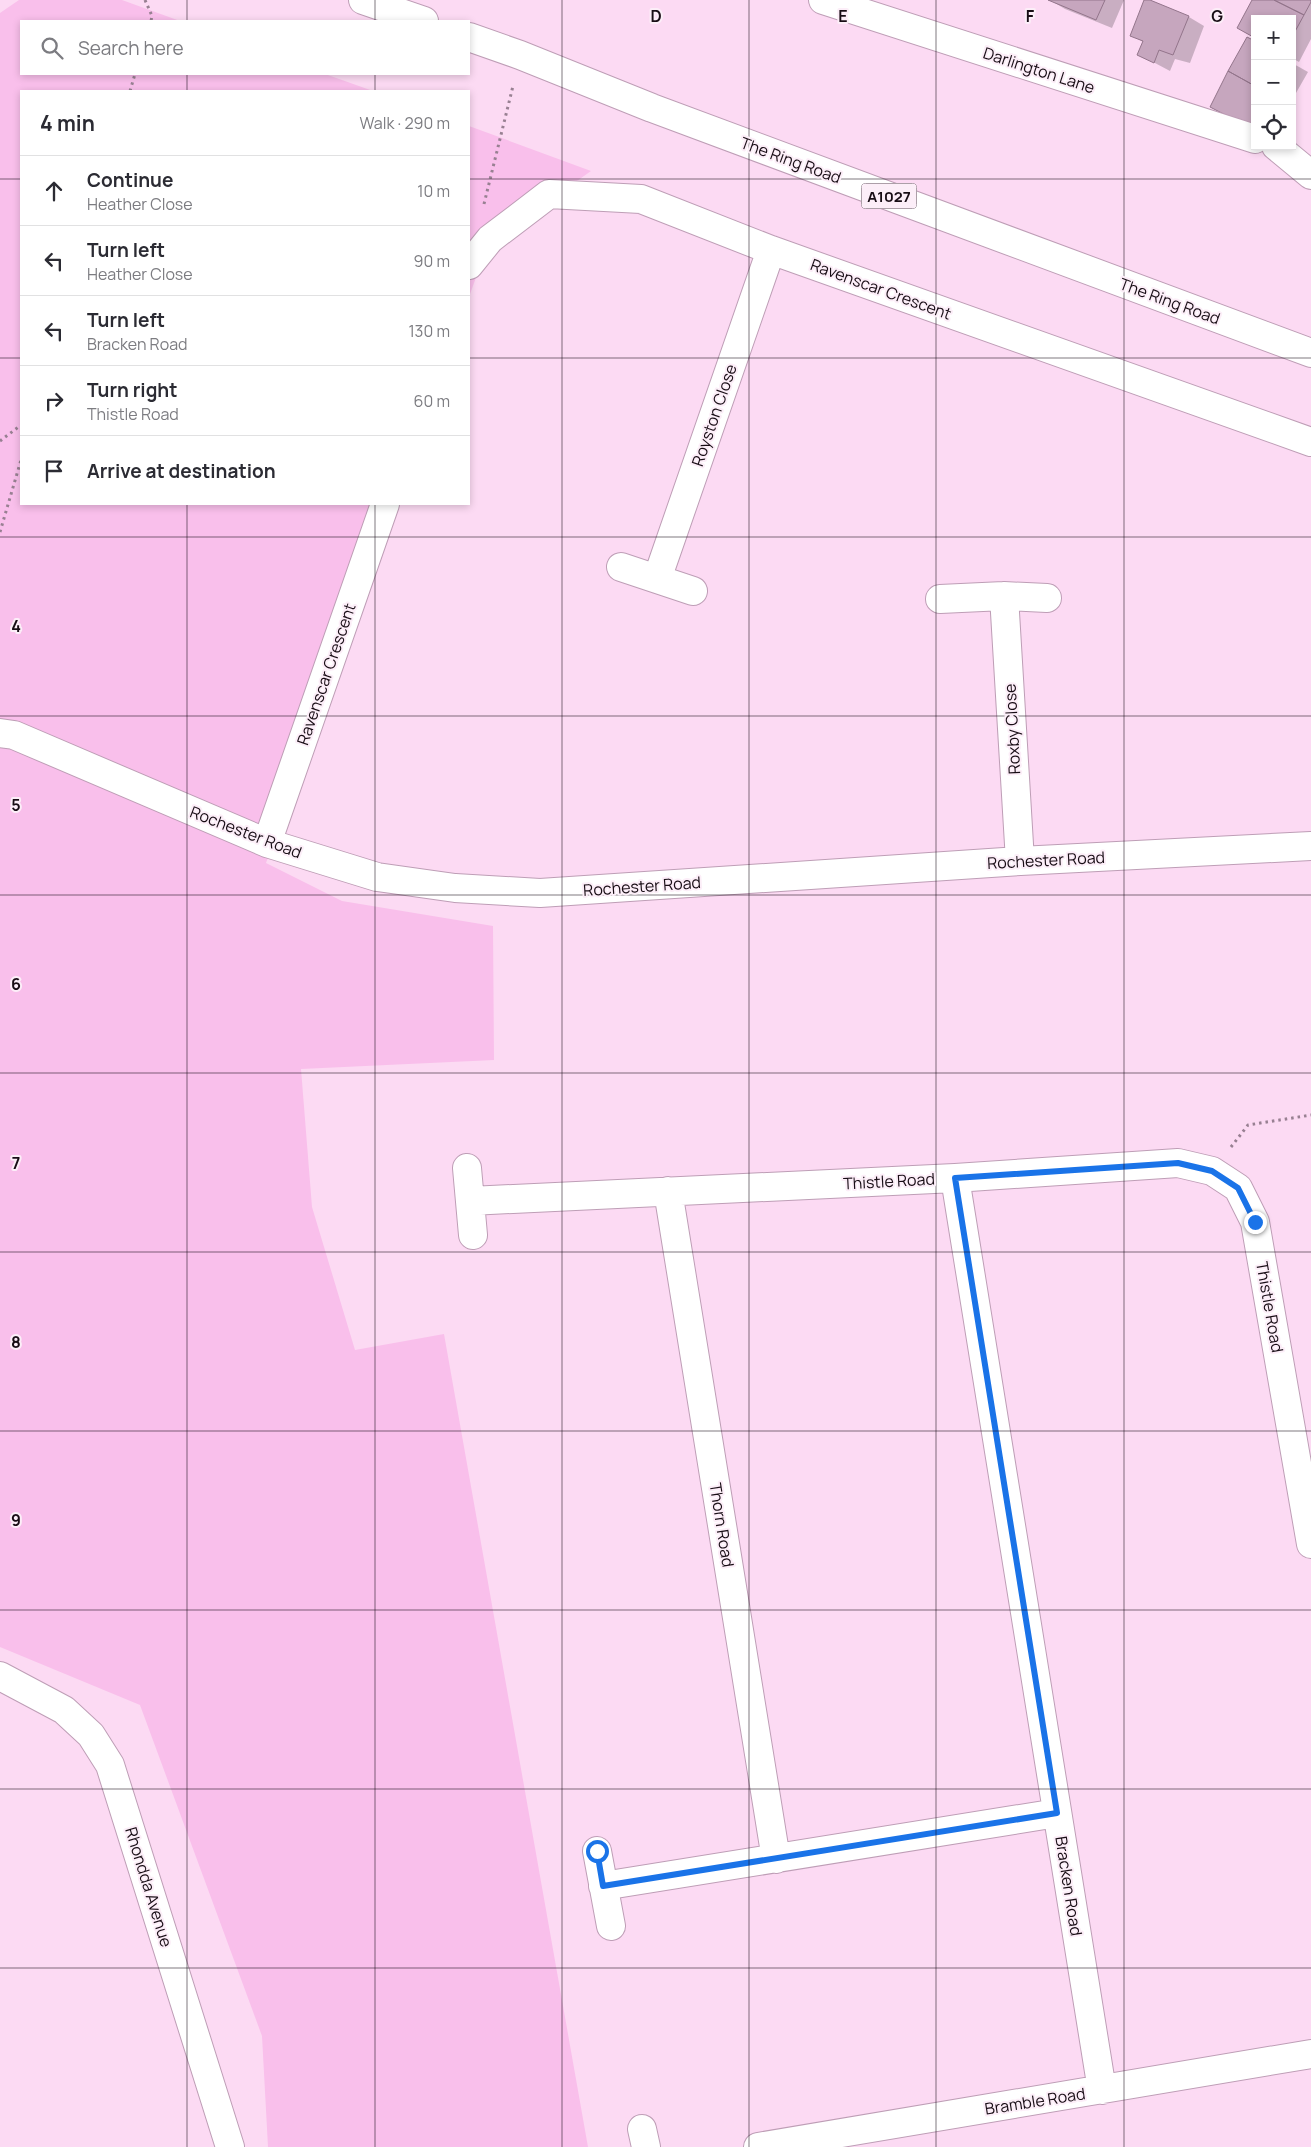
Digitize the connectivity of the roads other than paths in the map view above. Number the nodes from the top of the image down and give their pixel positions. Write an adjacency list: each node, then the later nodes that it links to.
1 (363, 0): 3 (street)
2 (824, 0): 5 (street, Darlington Lane)
3 (421, 20)
4 (470, 37): 10 (street, The Ring Road / A1027)
5 (1251, 138)
6 (1281, 150): 7 (street)
7 (1311, 175)
8 (771, 250): 9 (street, Ravenscar Crescent); 11 (street, Ravenscar Crescent); 14 (street, Royston Close)
9 (470, 264)
10 (1311, 353)
11 (1311, 442)
12 (385, 505): 20 (street, Ravenscar Crescent)
13 (621, 567): 14 (street)
14 (657, 579): 15 (street)
15 (693, 592)
16 (1004, 596): 17 (street); 18 (street); 22 (street, Roxby Close)
17 (1046, 598)
18 (940, 599)
19 (0, 733): 20 (street, Rochester Road)
20 (267, 843): 22 (street, Rochester Road)
21 (1311, 846): 22 (street, Rochester Road)
22 (1020, 861)
23 (467, 1168): 26 (street)
24 (955, 1178): 25 (street, Thistle Road); 28 (street, Thistle Road); 30 (street, Bracken Road)
25 (668, 1191): 26 (street, Thistle Road); 32 (street, Thorn Road)
26 (470, 1201): 27 (street)
27 (473, 1235)
28 (1311, 1544)
29 (0, 1676): 37 (street, Rhondda Avenue)
30 (1057, 1813): 32 (street); 36 (street, Bracken Road)
31 (597, 1851): 33 (street)
32 (776, 1859): 33 (street)
33 (603, 1886): 34 (street)
34 (611, 1926)
35 (1311, 2054): 36 (street, Bramble Road)
36 (1102, 2090): 38 (street, Bramble Road)
37 (230, 2147)
38 (758, 2147)

